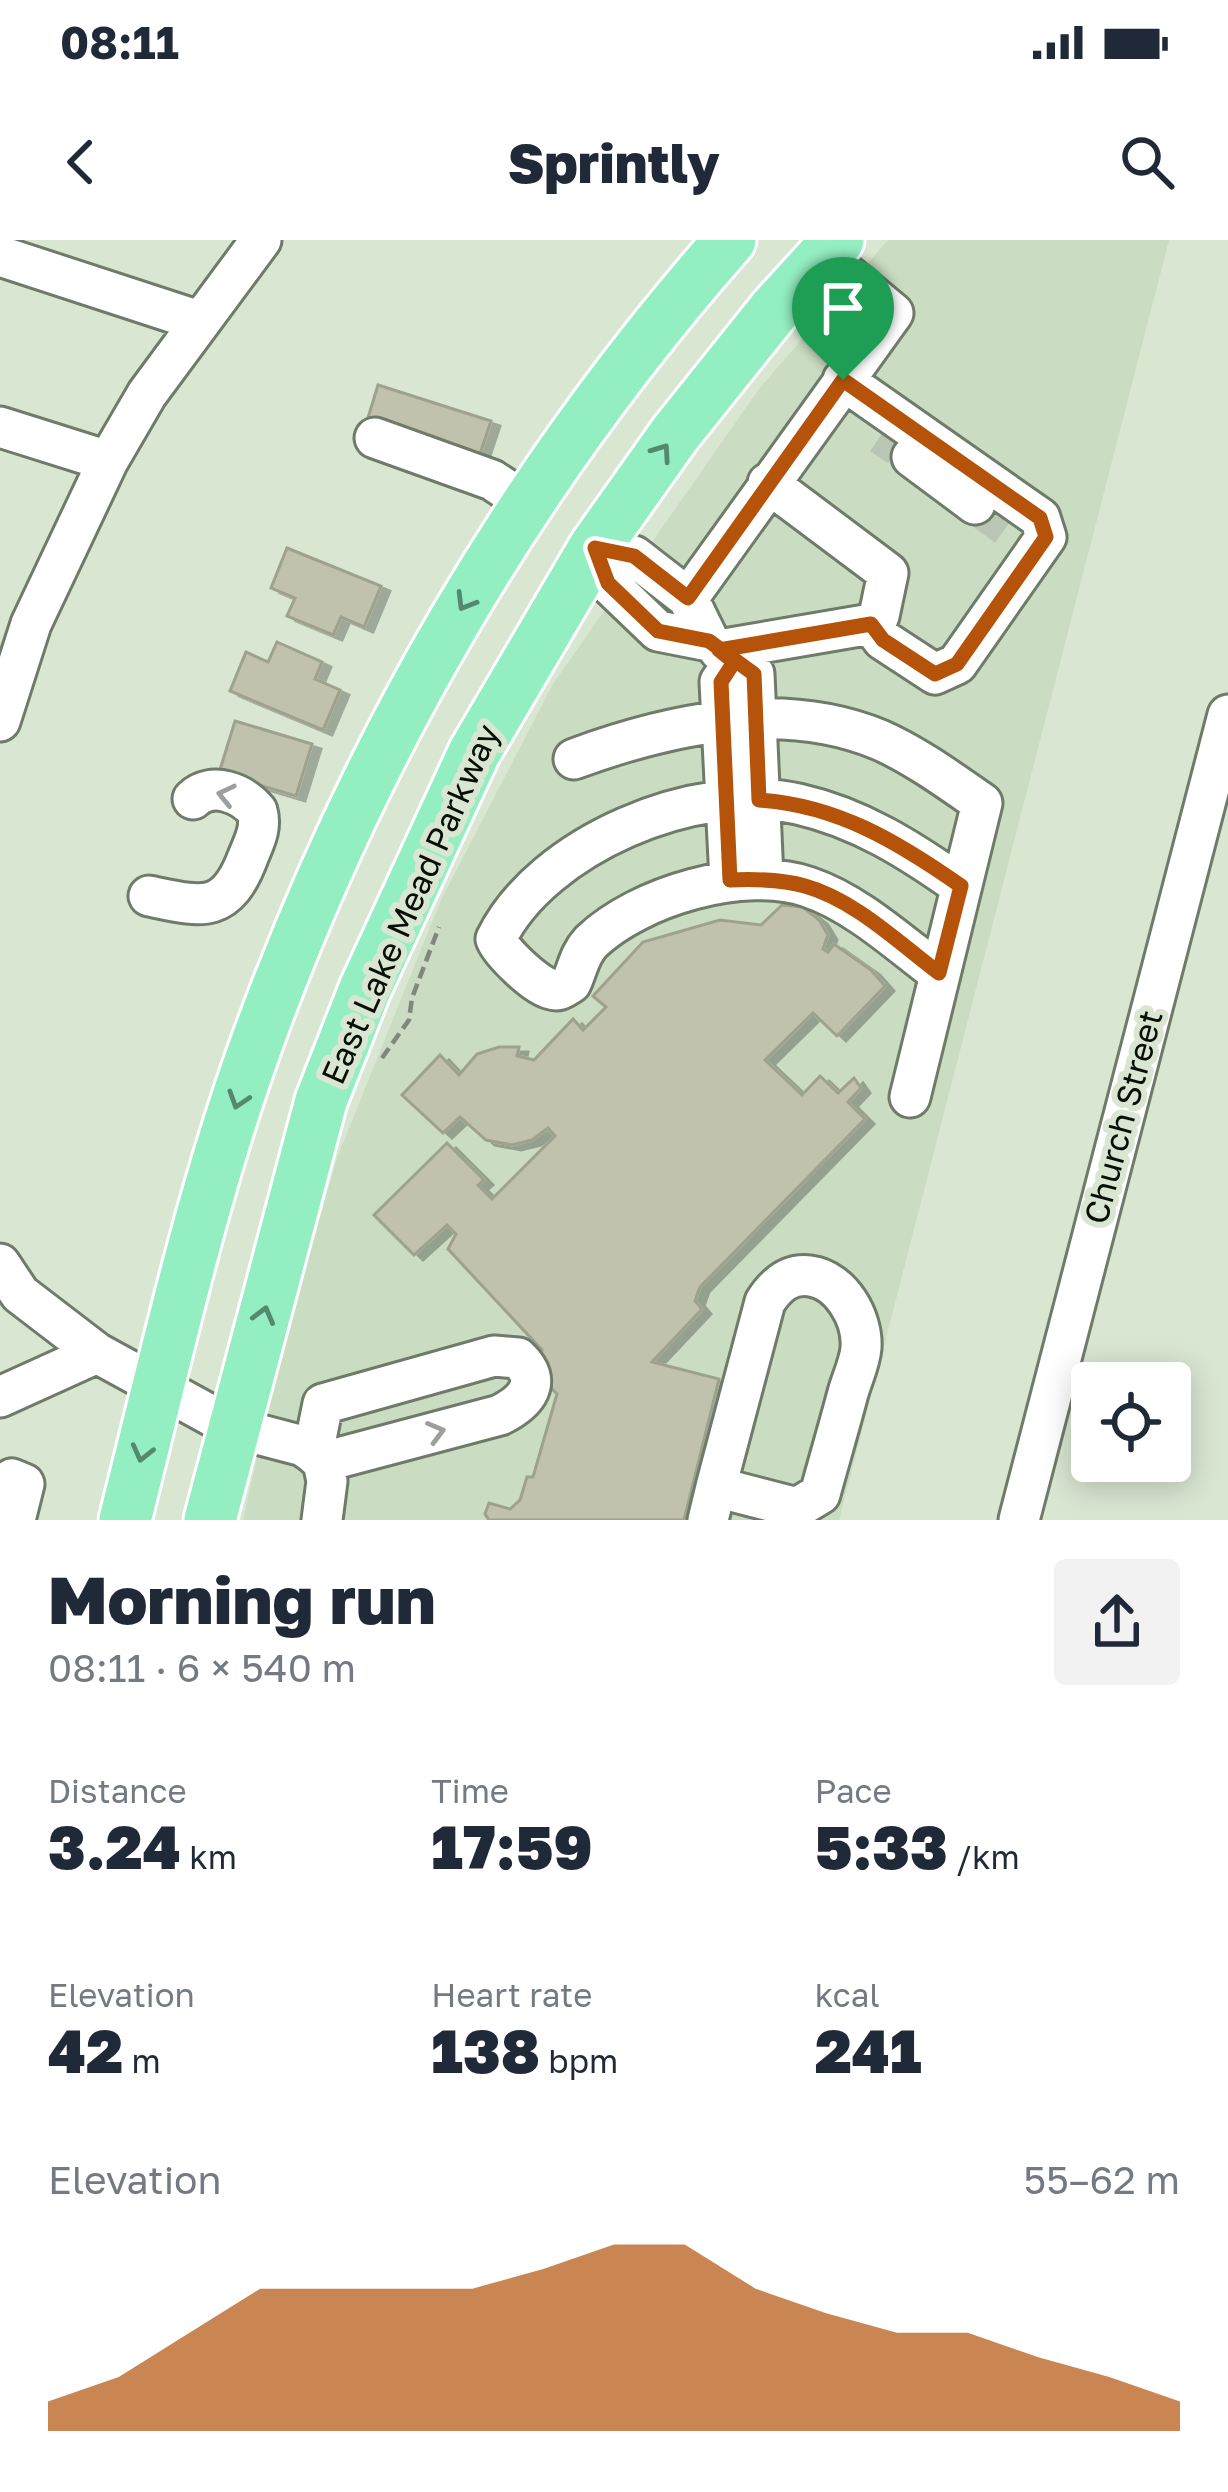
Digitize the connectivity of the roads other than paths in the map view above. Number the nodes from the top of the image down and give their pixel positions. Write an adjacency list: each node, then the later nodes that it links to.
1 (261, 240): 5 (street)
2 (730, 240): 11 (main road)
3 (831, 248): 6 (street); 14 (main road, East Lake Mead Parkway, one-way to 3)
4 (0, 256): 5 (street)
5 (199, 321): 9 (street)
6 (836, 390): 10 (street); 12 (street); 17 (street)
7 (0, 427): 9 (street)
8 (375, 438): 11 (street)
9 (108, 461): 16 (street)
10 (768, 483): 15 (street); 17 (street)
11 (527, 503): 14 (main road); 32 (main road, one-way to 32)
12 (975, 504)
13 (1012, 531): 17 (street)
14 (595, 548): 15 (street); 18 (street); 34 (main road, East Lake Mead Parkway, one-way to 14)
15 (688, 598): 18 (street)
16 (15, 619): 20 (street)
17 (875, 620): 18 (street)
18 (721, 651): 21 (street)
19 (1228, 715): 43 (street, Church Street)
20 (0, 721)
21 (737, 721): 22 (street); 24 (street); 26 (street)
22 (574, 759)
23 (193, 799): 27 (street, one-way to 23)
24 (741, 801): 25 (street); 25 (street); 26 (street)
25 (746, 880): 28 (street)
26 (961, 886): 28 (street)
27 (149, 896)
28 (939, 973): 29 (street)
29 (910, 1097)
30 (7, 1285): 31 (street)
31 (97, 1352): 32 (street); 33 (street)
32 (159, 1387): 34 (street); 40 (main road, one-way to 40)
33 (0, 1396)
34 (234, 1428): 35 (street); 41 (main road, East Lake Mead Parkway)
35 (318, 1458): 35 (street, one-way to 35); 42 (street)
36 (0, 1487): 39 (street)
37 (712, 1504): 38 (street); 38 (street)
38 (795, 1514)
39 (15, 1520)
40 (125, 1520)
41 (210, 1520)
42 (322, 1520)
43 (1019, 1520)

